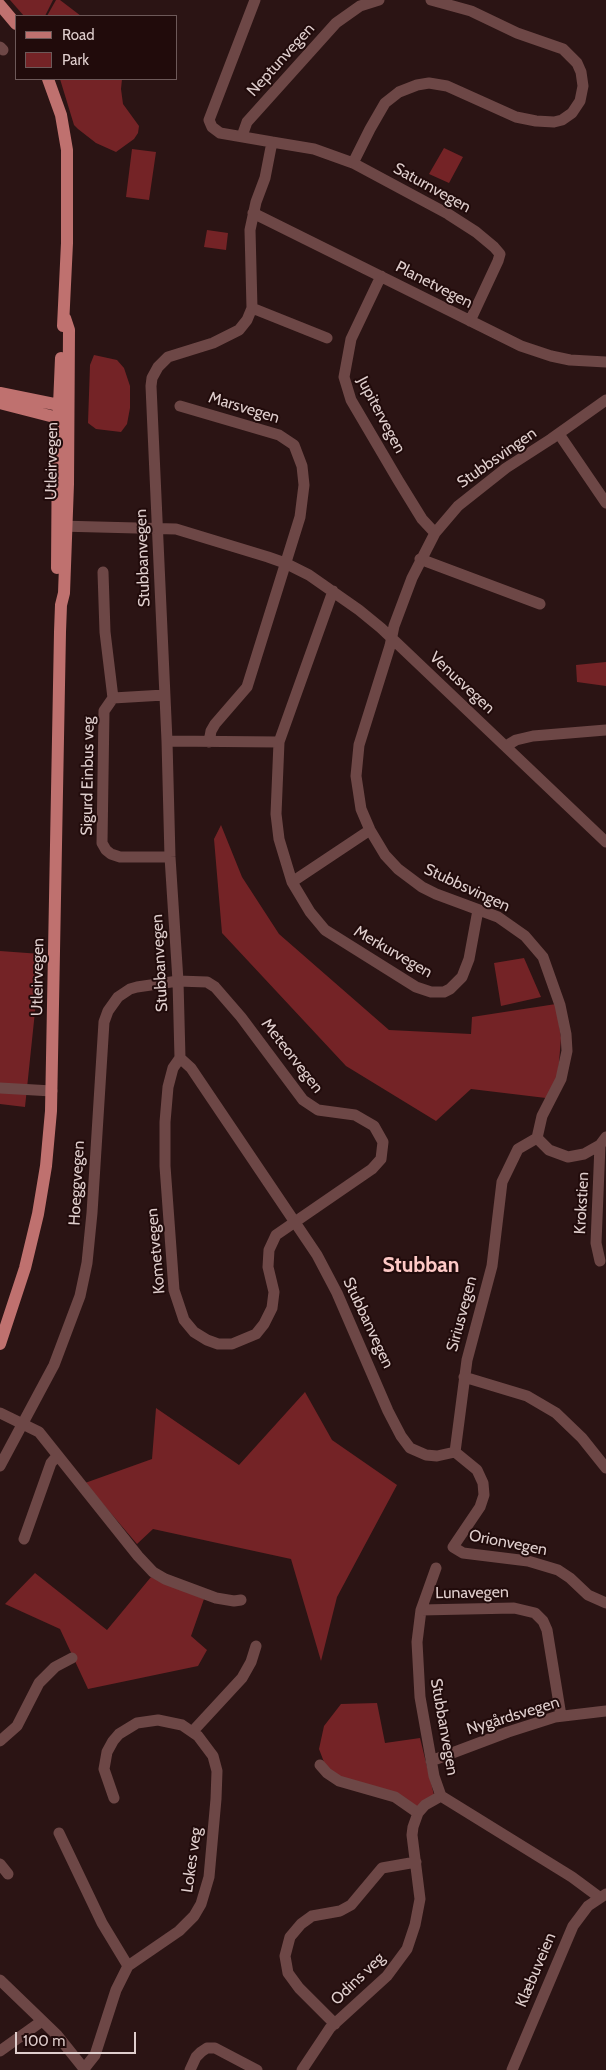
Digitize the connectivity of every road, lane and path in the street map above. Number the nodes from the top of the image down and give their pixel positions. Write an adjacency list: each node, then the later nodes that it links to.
1 (255, 0): 7 (street)
2 (379, 0): 7 (street, Neptunvegen)
3 (431, 0): 9 (street)
4 (0, 5): 5 (main road)
5 (15, 23)
6 (48, 80): 13 (main road, Utleirvegen)
7 (242, 136): 8 (street)
8 (272, 142): 9 (street, Saturnvegen); 10 (street)
9 (353, 163): 14 (street, Saturnvegen)
10 (253, 213): 11 (street, Planetvegen); 12 (street)
11 (381, 276): 14 (street, Planetvegen); 27 (street, Jupitervegen)
12 (252, 308): 15 (street); 26 (street, Stubbanvegen)
13 (65, 318): 20 (main road, Utleirvegen); 22 (main road, Utleirvegen)
14 (470, 321): 16 (street, Planetvegen)
15 (327, 338)
16 (606, 362)
17 (0, 393): 20 (main road)
18 (606, 400): 23 (street, Stubbsvingen)
19 (0, 403): 22 (main road)
20 (59, 405): 22 (main road)
21 (180, 406): 29 (street, Marsvegen)
22 (64, 416): 25 (main road, Utleirvegen)
23 (559, 434): 24 (street, Stubbsvingen); 27 (street, Stubbsvingen)
24 (606, 504)
25 (62, 526): 26 (street, Venusvegen); 49 (main road, Utleirvegen)
26 (157, 528): 29 (street, Venusvegen); 34 (street, Stubbanvegen)
27 (435, 533): 28 (street, Stubbsvingen)
28 (420, 559): 32 (street); 33 (street, Stubbsvingen)
29 (285, 563): 31 (street, Venusvegen); 38 (street)
30 (103, 572): 35 (street, Sigurd Einbus veg)
31 (333, 591): 33 (street, Venusvegen); 39 (street, Merkurvegen)
32 (540, 604)
33 (391, 639): 40 (street, Venusvegen); 41 (street, Stubbsvingen)
34 (164, 695): 35 (street, Sigurd Einbus veg); 37 (street, Stubbanvegen)
35 (113, 698): 43 (street, Sigurd Einbus veg)
36 (606, 730): 40 (street)
37 (167, 741): 38 (street); 43 (street, Stubbanvegen)
38 (209, 742): 39 (street)
39 (279, 742): 44 (street, Merkurvegen)
40 (506, 746): 42 (street, Venusvegen)
41 (370, 830): 44 (street); 45 (street, Stubbsvingen)
42 (606, 842)
43 (170, 857): 46 (street, Stubbanvegen)
44 (292, 882): 45 (street, Merkurvegen)
45 (478, 910): 50 (street, Stubbsvingen)
46 (178, 981): 47 (street, Stubbanvegen); 52 (street, Meteorvegen); 57 (street, Hoeggvegen)
47 (180, 1058): 52 (street, Stubbanvegen); 52 (street, Kometvegen)
48 (0, 1088): 49 (street)
49 (52, 1091): 54 (main road, Utleirvegen)
50 (536, 1138): 51 (street, Krokstien); 55 (street, Siriusvegen)
51 (603, 1141): 53 (street, Krokstien)
52 (295, 1221): 58 (street, Stubbanvegen)
53 (600, 1261)
54 (0, 1344)
55 (464, 1377): 58 (street, Siriusvegen); 61 (street)
56 (0, 1413): 57 (street)
57 (23, 1424): 59 (street); 60 (street, Hoeggvegen)
58 (455, 1452): 65 (street, Orionvegen)
59 (57, 1456): 62 (street); 64 (street)
60 (0, 1466)
61 (606, 1468)
62 (24, 1539)
63 (436, 1568): 66 (street, Stubbanvegen)
64 (241, 1600)
65 (606, 1603)
66 (422, 1610): 70 (street, Lunavegen); 73 (street, Stubbanvegen)
67 (256, 1646): 71 (street)
68 (72, 1658): 72 (street)
69 (606, 1712): 70 (street, Nygårdsvegen)
70 (561, 1716): 73 (street, Nygårdsvegen)
71 (193, 1731): 76 (street, Lokes veg); 83 (street, Lokes veg)
72 (0, 1741)
73 (431, 1761): 75 (street, Stubbanvegen)
74 (320, 1765): 77 (street)
75 (441, 1796): 77 (street); 82 (street, Stubbanvegen)
76 (114, 1798)
77 (418, 1813): 79 (street, Odins veg)
78 (59, 1833): 83 (street)
79 (416, 1862): 86 (street, Odins veg); 86 (street)
80 (0, 1864): 81 (street)
81 (8, 1874)
82 (603, 1895): 92 (street, Klæbuveien)
83 (128, 1966): 88 (street, Lokes veg)
84 (0, 1980): 85 (street)
85 (42, 2021): 87 (street); 88 (street)
86 (335, 2024): 91 (street, Odins veg)
87 (0, 2051)
88 (84, 2069)
89 (190, 2070): 90 (street)
90 (257, 2070)
91 (302, 2070)
92 (512, 2070)

